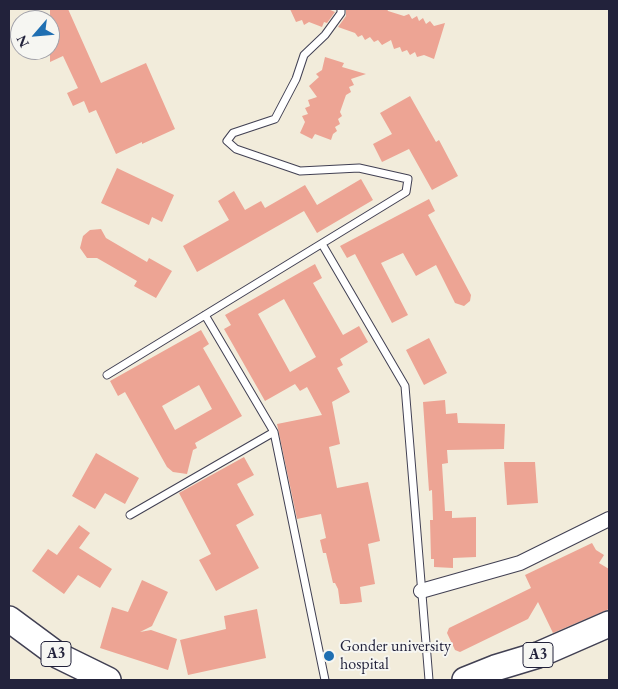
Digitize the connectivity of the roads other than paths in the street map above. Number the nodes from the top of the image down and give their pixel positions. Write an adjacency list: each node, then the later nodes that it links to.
1 (341, 9): 2 (lane)
2 (322, 244): 3 (lane); 8 (lane)
3 (206, 315): 4 (lane); 5 (lane)
4 (107, 375)
5 (274, 432): 6 (lane); 12 (lane)
6 (130, 515)
7 (609, 519): 8 (street)
8 (422, 591): 13 (lane)
9 (9, 619): 11 (highway, A3)
10 (609, 624): 14 (highway, A3)
11 (108, 680)
12 (325, 680)
13 (428, 680)
14 (465, 680)

